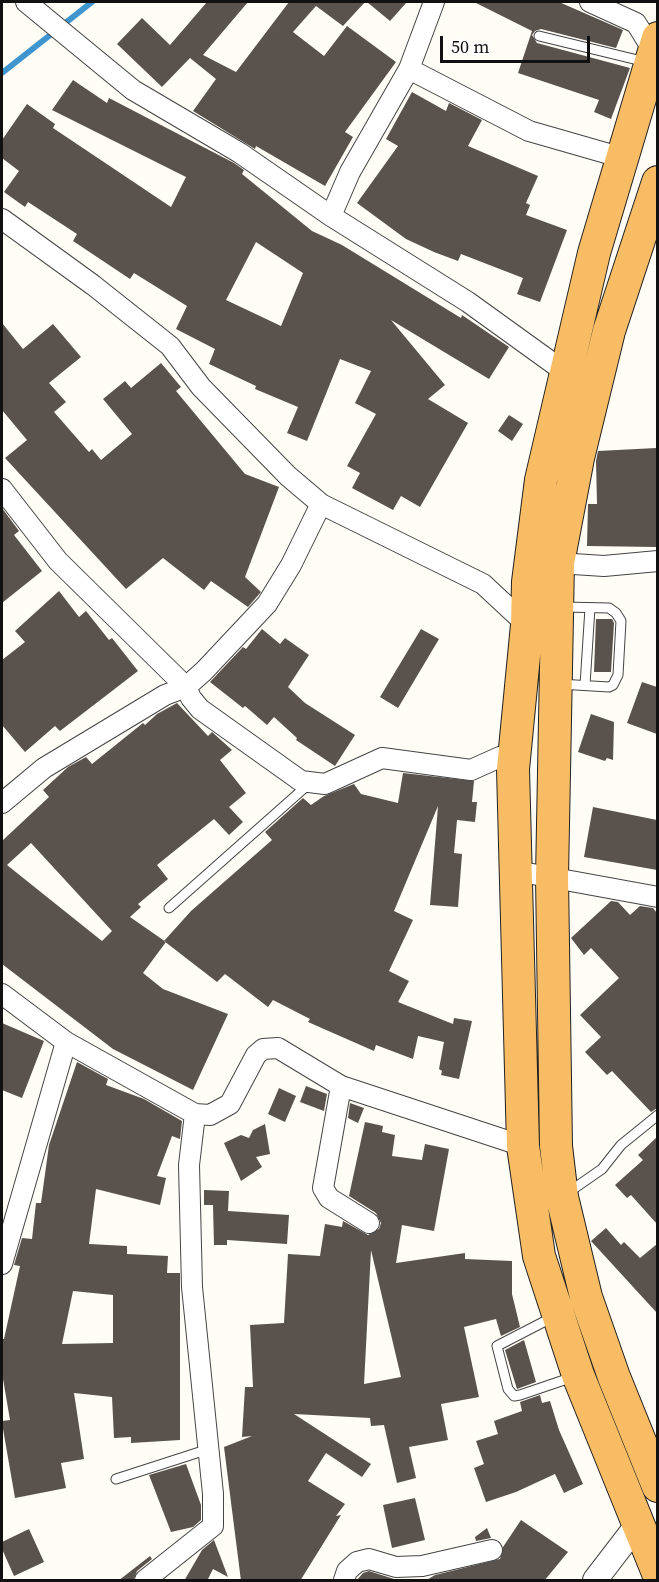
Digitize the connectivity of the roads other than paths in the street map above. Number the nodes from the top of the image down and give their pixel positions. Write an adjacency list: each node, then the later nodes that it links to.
1 (26, 2): 9 (street)
2 (434, 2): 6 (street)
3 (590, 2): 5 (street)
4 (539, 36): 5 (lane)
5 (654, 51): 7 (highway)
6 (409, 69): 7 (street); 9 (street)
7 (623, 158): 11 (highway)
8 (657, 182): 15 (highway)
9 (331, 216): 11 (street)
10 (2, 219): 13 (street)
11 (565, 372): 18 (highway)
12 (2, 489): 20 (street)
13 (321, 504): 18 (street); 20 (street)
14 (657, 561): 15 (street)
15 (558, 563): 16 (highway)
16 (557, 606): 17 (lane); 19 (highway)
17 (590, 608): 19 (lane); 19 (lane)
18 (527, 625): 21 (highway)
19 (570, 685): 25 (highway)
20 (186, 687): 22 (street); 23 (street)
21 (513, 769): 22 (street); 24 (highway)
22 (310, 783): 27 (lane)
23 (4, 796)
24 (516, 871): 25 (street); 33 (highway)
25 (552, 877): 26 (street); 34 (highway)
26 (657, 897)
27 (169, 908)
28 (2, 994): 29 (street)
29 (66, 1042): 31 (street); 36 (street)
30 (341, 1086): 31 (street); 33 (street); 35 (street)
31 (195, 1114): 39 (street)
32 (657, 1115): 34 (lane)
33 (523, 1146): 37 (highway)
34 (562, 1197): 41 (highway)
35 (369, 1223)
36 (2, 1263)
37 (557, 1315): 38 (highway); 38 (lane)
38 (578, 1375): 42 (highway)
39 (209, 1449): 40 (lane); 45 (street)
40 (116, 1479)
41 (657, 1486)
42 (638, 1524): 44 (highway); 47 (street)
43 (492, 1550): 46 (street)
44 (657, 1573)
45 (145, 1581)
46 (344, 1581)
47 (595, 1581)

